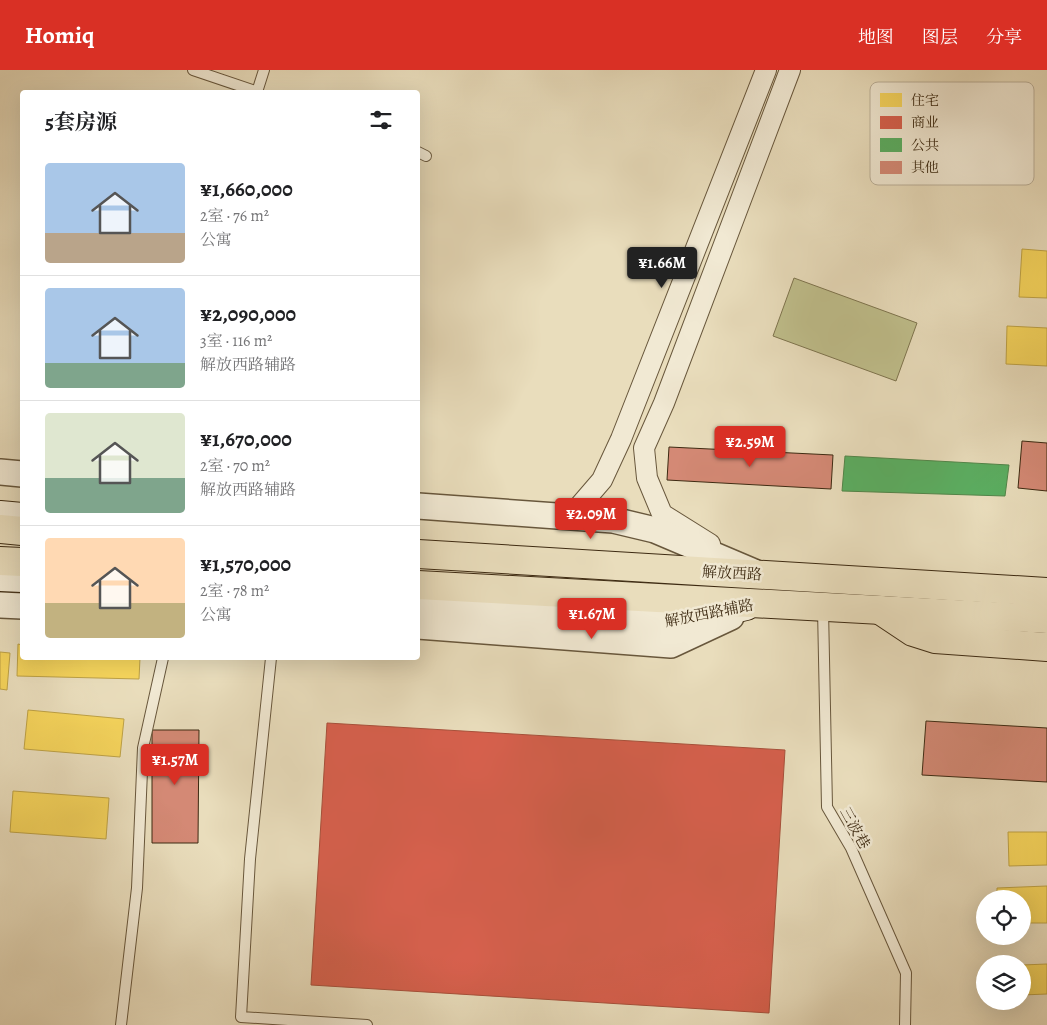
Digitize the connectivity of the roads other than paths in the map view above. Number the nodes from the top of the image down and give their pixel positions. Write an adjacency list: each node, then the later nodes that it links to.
1 (193, 70): 5 (lane)
2 (264, 70): 6 (lane)
3 (766, 70): 11 (street)
4 (790, 70): 19 (street)
5 (251, 90)
6 (258, 90)
7 (0, 472): 8 (street)
8 (20, 474)
9 (420, 506): 11 (street)
10 (0, 515): 12 (main road)
11 (571, 516): 19 (street)
12 (20, 517)
13 (0, 530): 14 (main road)
14 (20, 531)
15 (420, 548): 19 (main road, 解放西路辅路)
16 (420, 554): 19 (main road, 解放西路)
17 (0, 560): 18 (main road)
18 (20, 562)
19 (761, 575): 23 (main road, 解放西路)
20 (0, 577): 21 (main road)
21 (20, 578)
22 (420, 585): 24 (main road, 解放西路)
23 (1047, 592)
24 (762, 602): 27 (main road, 解放西路辅路); 28 (main road, 解放西路); 31 (street)
25 (0, 605): 26 (street)
26 (20, 606)
27 (420, 606)
28 (823, 606): 29 (main road, 解放西路); 37 (lane, 三波巷)
29 (878, 609): 30 (main road, 解放西路); 32 (main road)
30 (1047, 619)
31 (420, 626)
32 (1047, 646)
33 (163, 660): 35 (lane)
34 (271, 660): 36 (lane)
35 (121, 1025)
36 (367, 1025)
37 (905, 1025)

